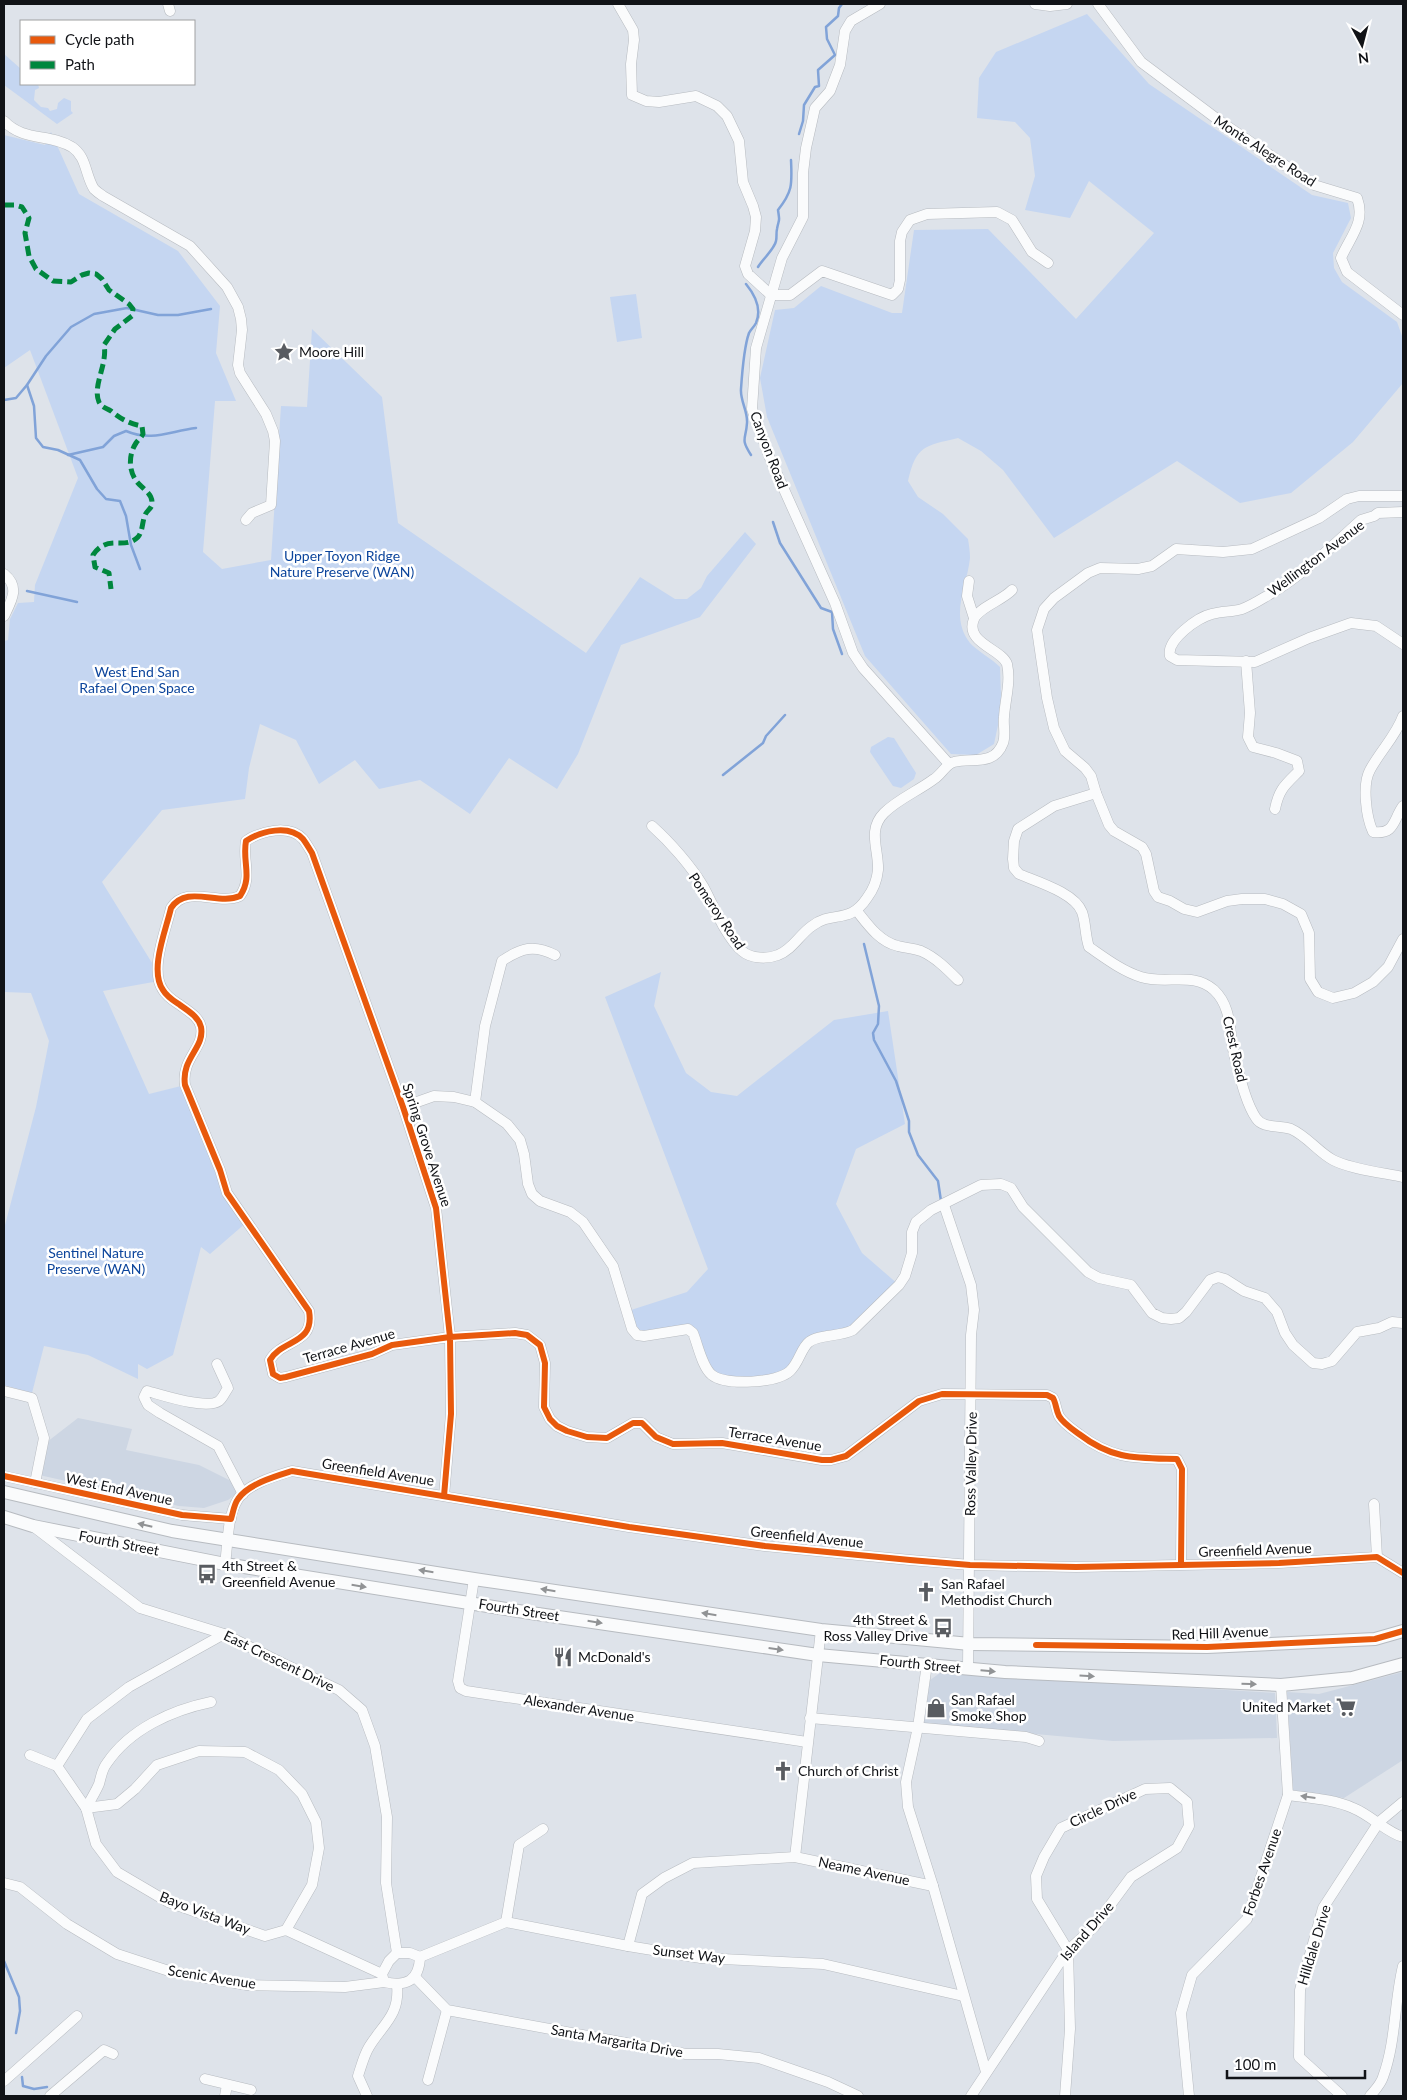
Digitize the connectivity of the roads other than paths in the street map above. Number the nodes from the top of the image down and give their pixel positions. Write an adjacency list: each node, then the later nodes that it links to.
1 (618, 4): 8 (street)
2 (880, 4): 8 (street, Canyon Road)
3 (1035, 4): 4 (street)
4 (1067, 4)
5 (1098, 4): 9 (street, Monte Alegre Road)
6 (4, 121): 12 (street)
7 (1048, 263): 8 (street)
8 (771, 295): 21 (street, Canyon Road)
9 (1403, 315)
10 (1403, 496): 22 (street)
11 (1403, 512): 19 (street, Wellington Avenue)
12 (246, 520)
13 (4, 574): 16 (street)
14 (969, 581): 17 (street)
15 (1012, 590): 17 (street)
16 (4, 616)
17 (974, 618): 21 (street)
18 (1403, 644): 19 (street, Wellington Avenue)
19 (1246, 661): 24 (street)
20 (1403, 716): 23 (street)
21 (949, 764): 27 (street)
22 (1096, 793): 28 (street); 33 (street, Crest Road)
23 (1403, 806)
24 (1275, 809)
25 (652, 826): 27 (street, Pomeroy Road)
26 (319, 873): 32 (street, Spring Grove Avenue); 36 (street, Terrace Avenue)
27 (857, 911): 30 (street)
28 (1403, 939)
29 (555, 955): 31 (street)
30 (958, 980)
31 (475, 1102): 32 (street); 34 (street)
32 (403, 1107): 36 (street, Spring Grove Avenue)
33 (1403, 1177)
34 (944, 1204): 35 (street); 39 (street, Ross Valley Drive)
35 (1403, 1323)
36 (450, 1338): 39 (street, Terrace Avenue); 44 (street, Spring Grove Avenue)
37 (217, 1364): 43 (street)
38 (4, 1391): 41 (street)
39 (972, 1394): 52 (street, Terrace Avenue); 53 (street, Ross Valley Drive)
40 (4, 1476): 41 (street, West End Avenue)
41 (35, 1483): 47 (street, West End Avenue)
42 (4, 1492): 49 (main road, Fourth Street, one-way to 42)
43 (243, 1494): 44 (street, Greenfield Avenue); 47 (street)
44 (444, 1496): 53 (street, Greenfield Avenue)
45 (1374, 1504): 50 (street)
46 (4, 1517): 48 (main road, Fourth Street)
47 (231, 1518): 49 (street)
48 (33, 1526): 51 (main road, Fourth Street); 59 (street, East Crescent Drive)
49 (228, 1540): 51 (street); 55 (main road, Fourth Street, one-way to 49)
50 (1377, 1557): 52 (street, Greenfield Avenue); 54 (street)
51 (225, 1564): 56 (main road, Fourth Street, one-way to 56)
52 (1181, 1564): 53 (street, Greenfield Avenue)
53 (970, 1565): 60 (street, Ross Valley Drive)
54 (1403, 1573)
55 (474, 1579): 56 (street, Alexander Avenue); 57 (main road, Fourth Street, one-way to 55)
56 (470, 1603): 62 (main road, Fourth Street, one-way to 62); 71 (street, Alexander Avenue)
57 (821, 1630): 60 (main road, Fourth Street); 62 (street)
58 (1403, 1631): 61 (main road, Red Hill Avenue)
59 (224, 1634): 73 (street); 88 (street, East Crescent Drive)
60 (970, 1644): 61 (main road, Fourth Street); 65 (street, Ross Valley Drive)
61 (1036, 1645)
62 (818, 1655): 63 (main road, Fourth Street); 68 (street)
63 (927, 1664): 65 (main road, Fourth Street); 69 (street)
64 (1403, 1664): 66 (main road)
65 (968, 1669): 66 (main road, Fourth Street, one-way to 66)
66 (1281, 1685): 74 (street, Forbes Avenue)
67 (211, 1702): 77 (street)
68 (810, 1718): 69 (street); 71 (street)
69 (918, 1727): 70 (street); 83 (street)
70 (1039, 1741)
71 (807, 1742): 81 (street)
72 (30, 1755): 73 (street)
73 (57, 1766): 77 (street, Bayo Vista Way)
74 (1288, 1795): 78 (street, one-way to 74); 110 (street, Forbes Avenue)
75 (1187, 1802): 87 (street, Island Drive); 87 (street, Circle Drive)
76 (1403, 1802): 78 (street, Hilldale Drive)
77 (86, 1808): 85 (street, Bayo Vista Way); 85 (street)
78 (1379, 1822): 80 (street); 111 (street, Hilldale Drive)
79 (543, 1829): 84 (street)
80 (1403, 1837)
81 (795, 1857): 83 (street, Neame Avenue); 86 (street, Neame Avenue)
82 (4, 1883): 92 (street, Scenic Avenue)
83 (933, 1886): 94 (street)
84 (506, 1922): 86 (street, Sunset Way); 89 (street)
85 (286, 1930): 92 (street)
86 (628, 1946): 94 (street, Sunset Way)
87 (1068, 1950): 98 (street, Island Drive); 109 (street)
88 (397, 1953): 89 (street); 92 (street)
89 (420, 1958): 91 (street)
90 (1403, 1966): 112 (street)
91 (415, 1977): 93 (street); 95 (street)
92 (383, 1978): 93 (street)
93 (397, 1985): 106 (street)
94 (963, 1996): 98 (street)
95 (447, 2010): 100 (street); 107 (street, Santa Margarita Drive)
96 (77, 2016): 101 (street)
97 (113, 2054): 104 (street)
98 (986, 2072): 108 (street)
99 (205, 2079): 102 (street)
100 (428, 2080)
101 (4, 2081)
102 (227, 2085): 103 (street); 105 (street)
103 (251, 2090)
104 (50, 2096)
105 (225, 2096)
106 (367, 2096)
107 (858, 2096)
108 (971, 2096)
109 (1066, 2096)
110 (1189, 2096)
111 (1342, 2096)
112 (1370, 2096)

